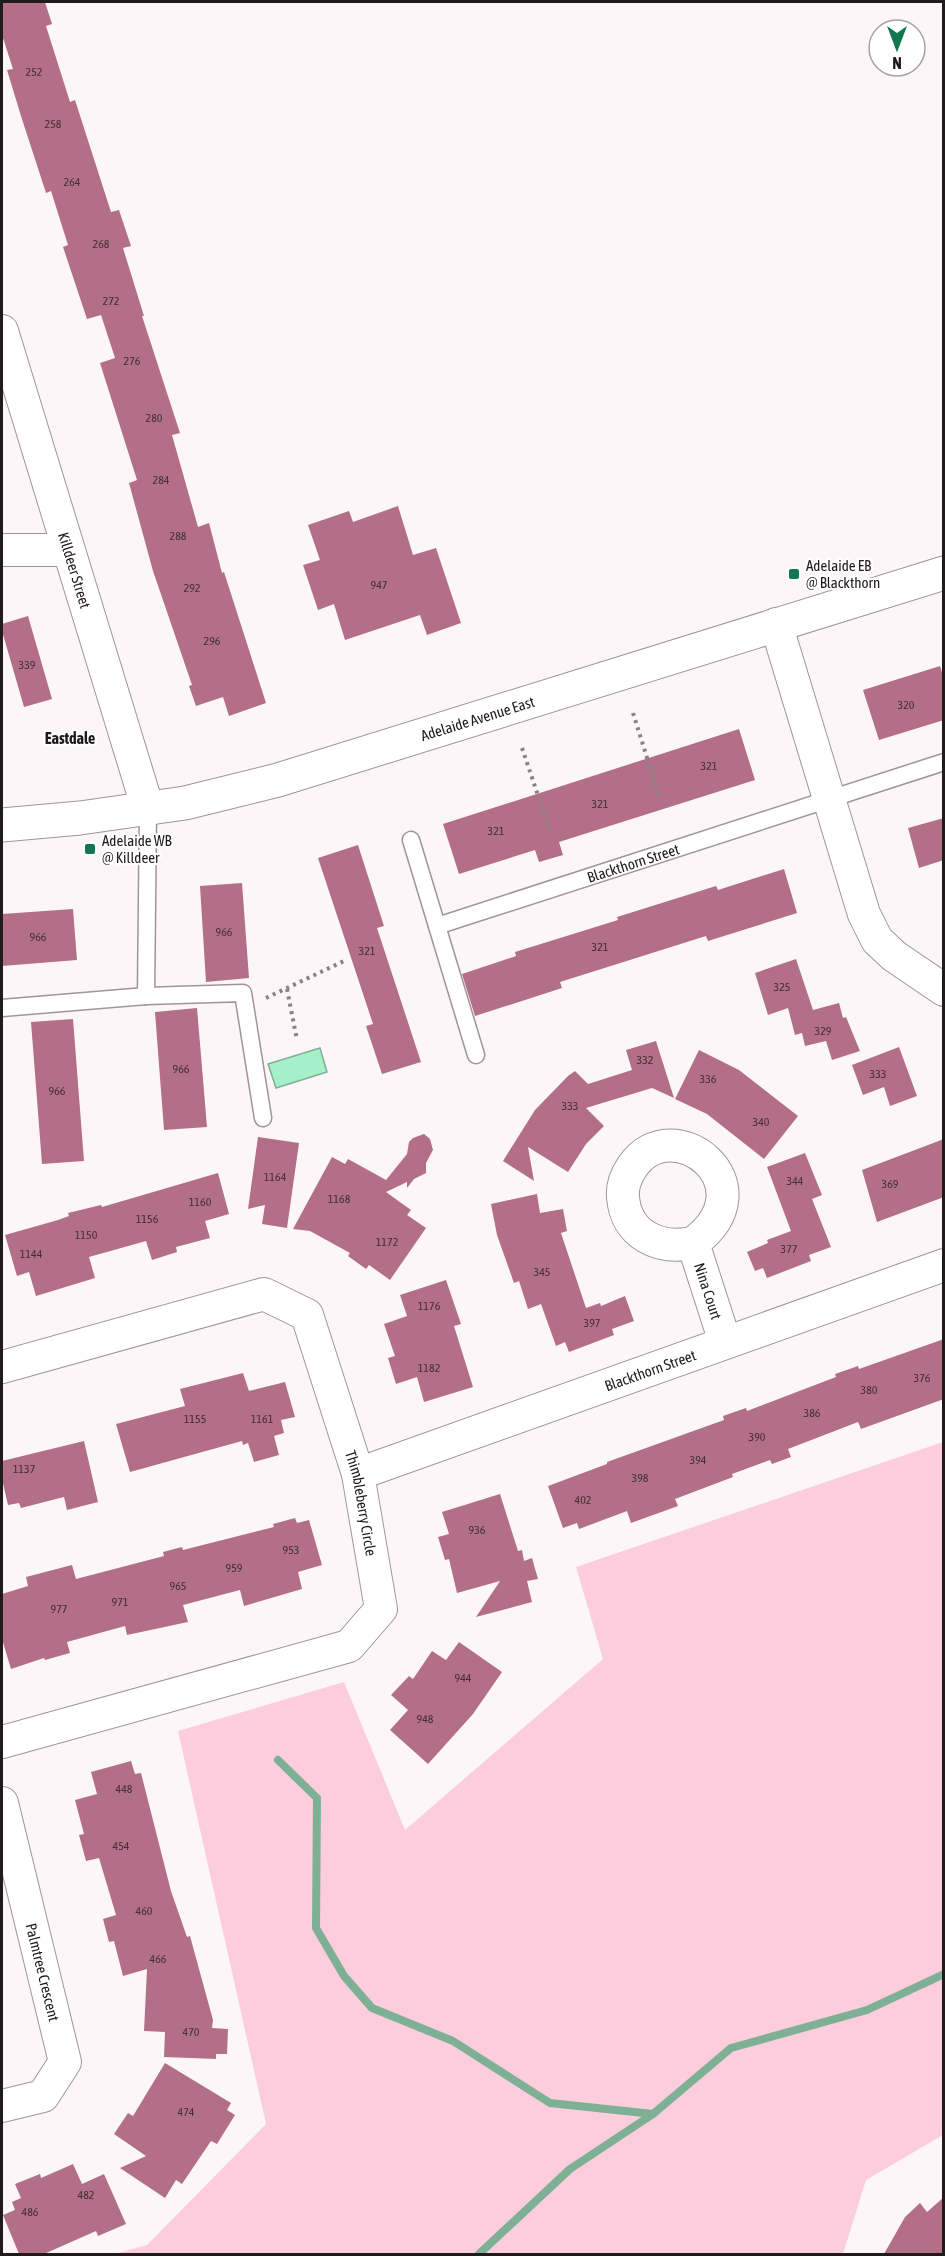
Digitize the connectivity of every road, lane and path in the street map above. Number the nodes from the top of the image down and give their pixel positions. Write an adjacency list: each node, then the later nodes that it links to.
1 (2, 331): 3 (street, Killdeer Street)
2 (2, 550): 3 (street)
3 (68, 550): 11 (street, Killdeer Street)
4 (944, 573): 5 (main road, Adelaide Avenue East)
5 (776, 624): 10 (street); 11 (main road, Adelaide Avenue East)
6 (633, 713): 9 (path)
7 (522, 748): 13 (path)
8 (944, 762): 10 (lane, Blackthorn Street)
9 (659, 796)
10 (828, 799): 15 (lane, Blackthorn Street); 18 (street)
11 (148, 809): 12 (main road, Adelaide Avenue East); 19 (lane)
12 (2, 825)
13 (550, 831)
14 (411, 840): 15 (lane)
15 (437, 926): 23 (lane)
16 (344, 961): 17 (path)
17 (287, 989): 20 (path); 22 (path)
18 (944, 990)
19 (146, 996): 20 (lane); 21 (lane)
20 (244, 1006): 24 (lane)
21 (2, 1008)
22 (297, 1040)
23 (476, 1055)
24 (263, 1118)
25 (693, 1242): 27 (street, Nina Court)
26 (944, 1265): 27 (street, Blackthorn Street)
27 (725, 1342): 29 (street, Blackthorn Street)
28 (2, 1367): 29 (street, Thimbleberry Circle)
29 (358, 1474): 30 (street, Thimbleberry Circle)
30 (2, 1742)
31 (2, 1803): 32 (street, Palmtree Crescent)
32 (2, 2106)

